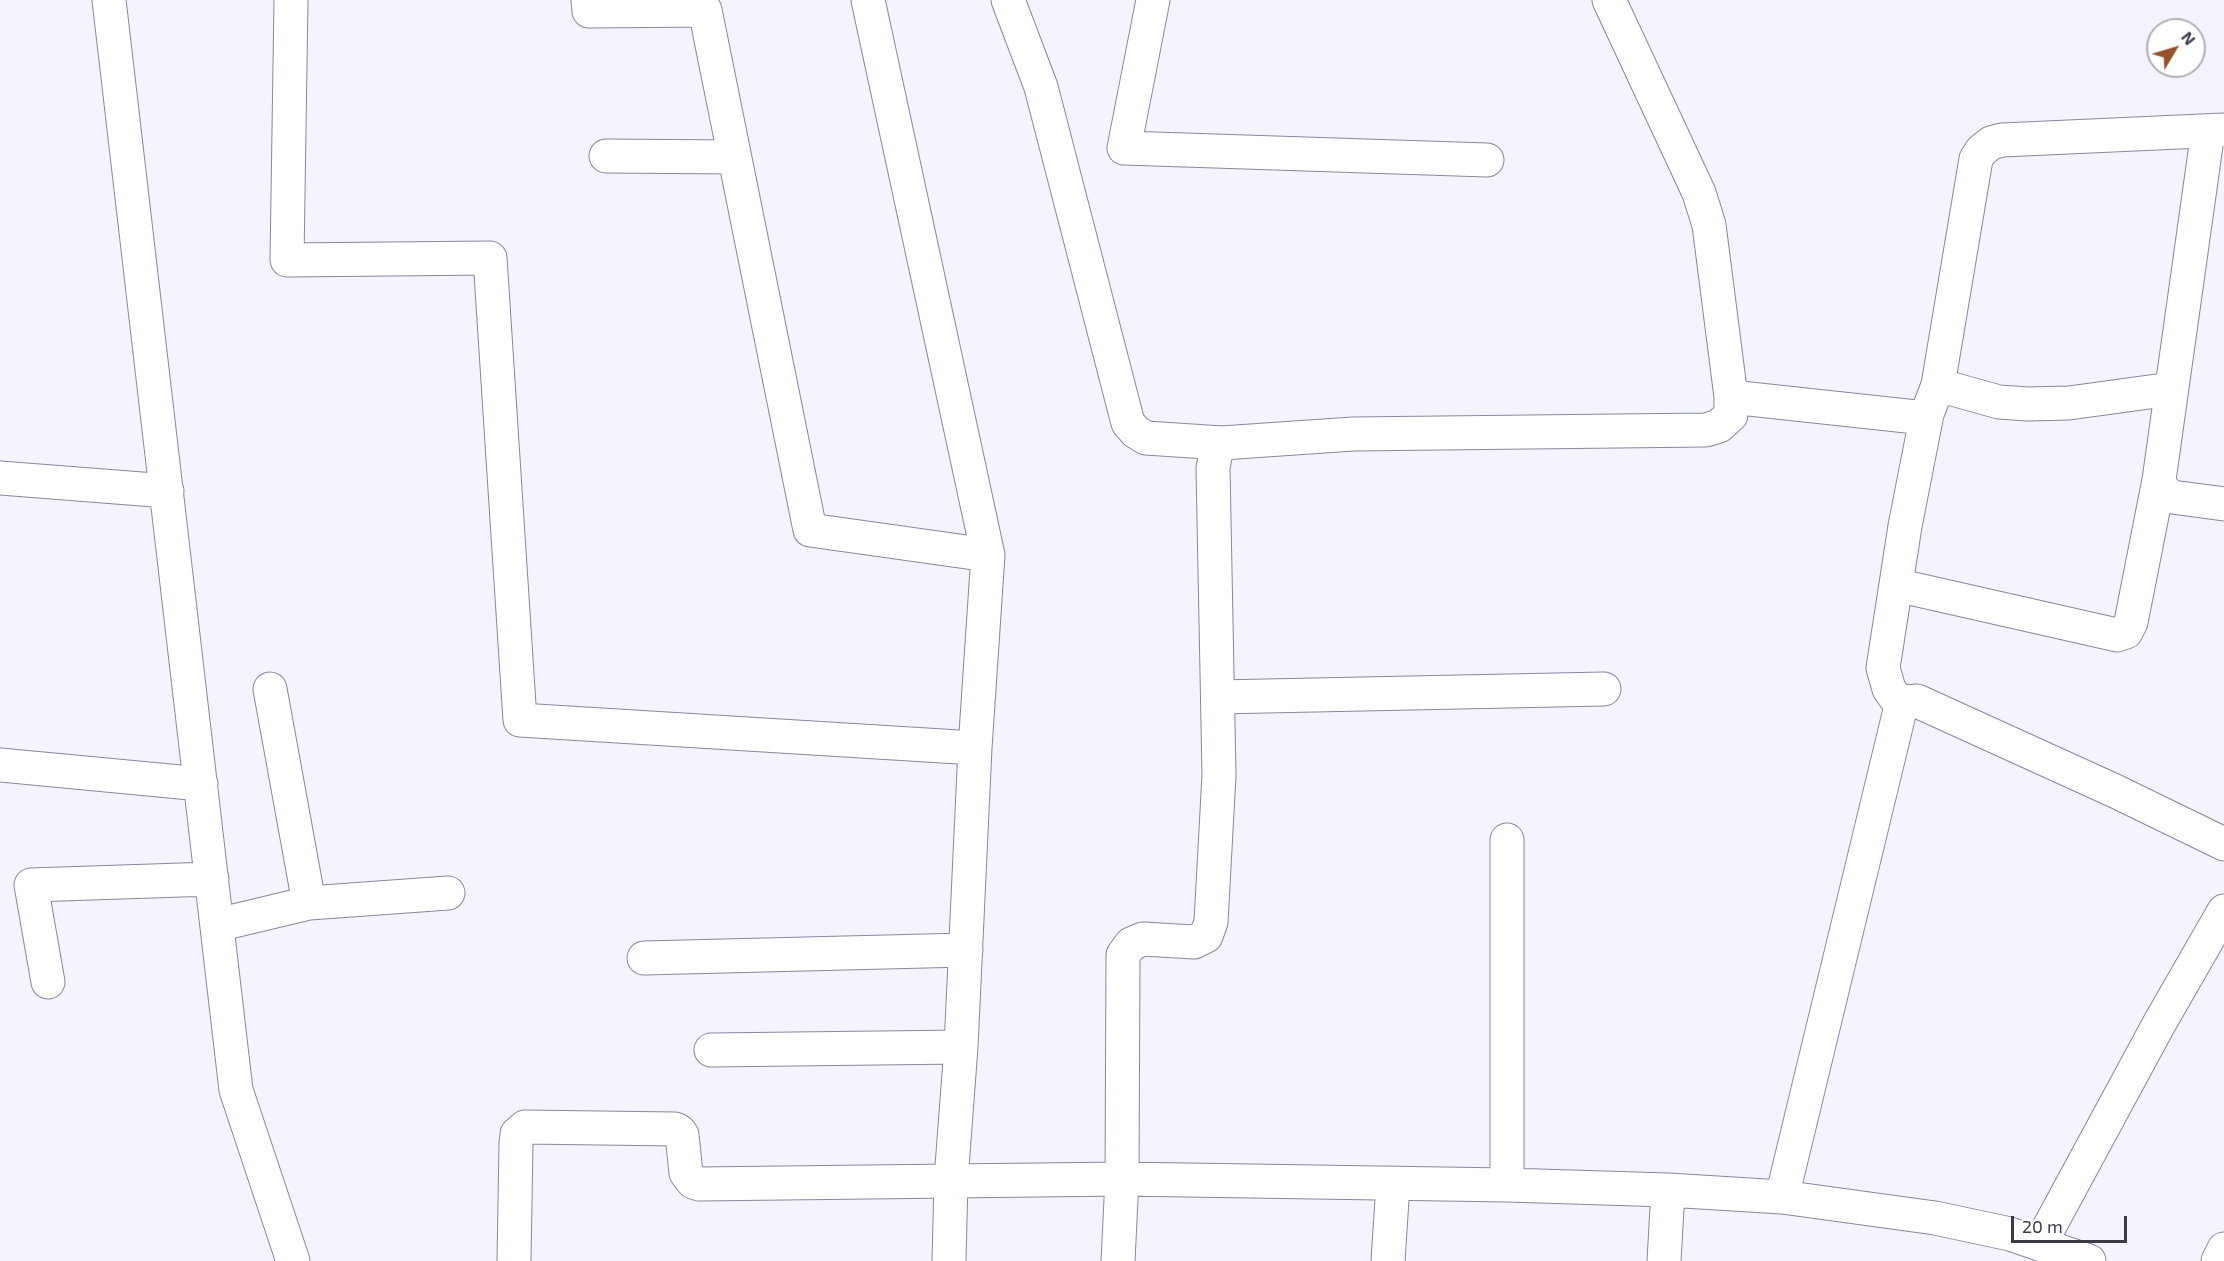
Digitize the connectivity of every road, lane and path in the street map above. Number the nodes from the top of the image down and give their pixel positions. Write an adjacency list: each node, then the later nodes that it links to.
1 (109, 0): 18 (main road)
2 (291, 0): 26 (main road)
3 (588, 0): 10 (main road)
4 (868, 0): 20 (main road)
5 (1008, 0): 15 (main road)
6 (1153, 0): 11 (main road)
7 (1609, 0): 13 (main road)
8 (2216, 130): 12 (main road); 14 (main road)
9 (606, 156): 10 (main road)
10 (735, 157): 20 (main road)
11 (1487, 160)
12 (2171, 389): 14 (main road); 17 (main road)
13 (1731, 397): 14 (main road); 15 (main road)
14 (1932, 400): 21 (main road)
15 (1222, 443): 24 (main road)
16 (0, 478): 18 (main road)
17 (2159, 480): 19 (main road); 21 (main road)
18 (167, 491): 28 (main road)
19 (2224, 504)
20 (988, 555): 26 (main road)
21 (1896, 585): 25 (main road)
22 (1604, 688): 24 (main road)
23 (270, 689): 33 (main road)
24 (1218, 697): 41 (main road)
25 (1901, 706): 30 (main road); 46 (main road)
26 (975, 748): 36 (main road)
27 (0, 765): 28 (main road)
28 (201, 784): 31 (main road)
29 (1508, 840): 44 (main road)
30 (2224, 844)
31 (212, 879): 35 (main road); 38 (main road)
32 (448, 892): 33 (main road)
33 (309, 903): 35 (main road)
34 (2224, 911): 47 (main road)
35 (217, 925): 49 (main road)
36 (966, 950): 37 (main road); 39 (main road)
37 (644, 958)
38 (48, 982)
39 (961, 1047): 40 (main road); 42 (main road)
40 (711, 1050)
41 (1122, 1179): 42 (main road); 43 (main road); 52 (main road)
42 (951, 1180): 50 (main road); 51 (main road)
43 (1393, 1184): 44 (main road); 53 (main road)
44 (1507, 1185): 45 (main road)
45 (1668, 1190): 46 (main road); 54 (main road)
46 (1782, 1197): 47 (main road)
47 (2040, 1244): 55 (main road)
48 (2224, 1249): 56 (main road)
49 (293, 1261)
50 (514, 1261)
51 (948, 1261)
52 (1118, 1261)
53 (1388, 1261)
54 (1664, 1261)
55 (2090, 1261)
56 (2218, 1261)

